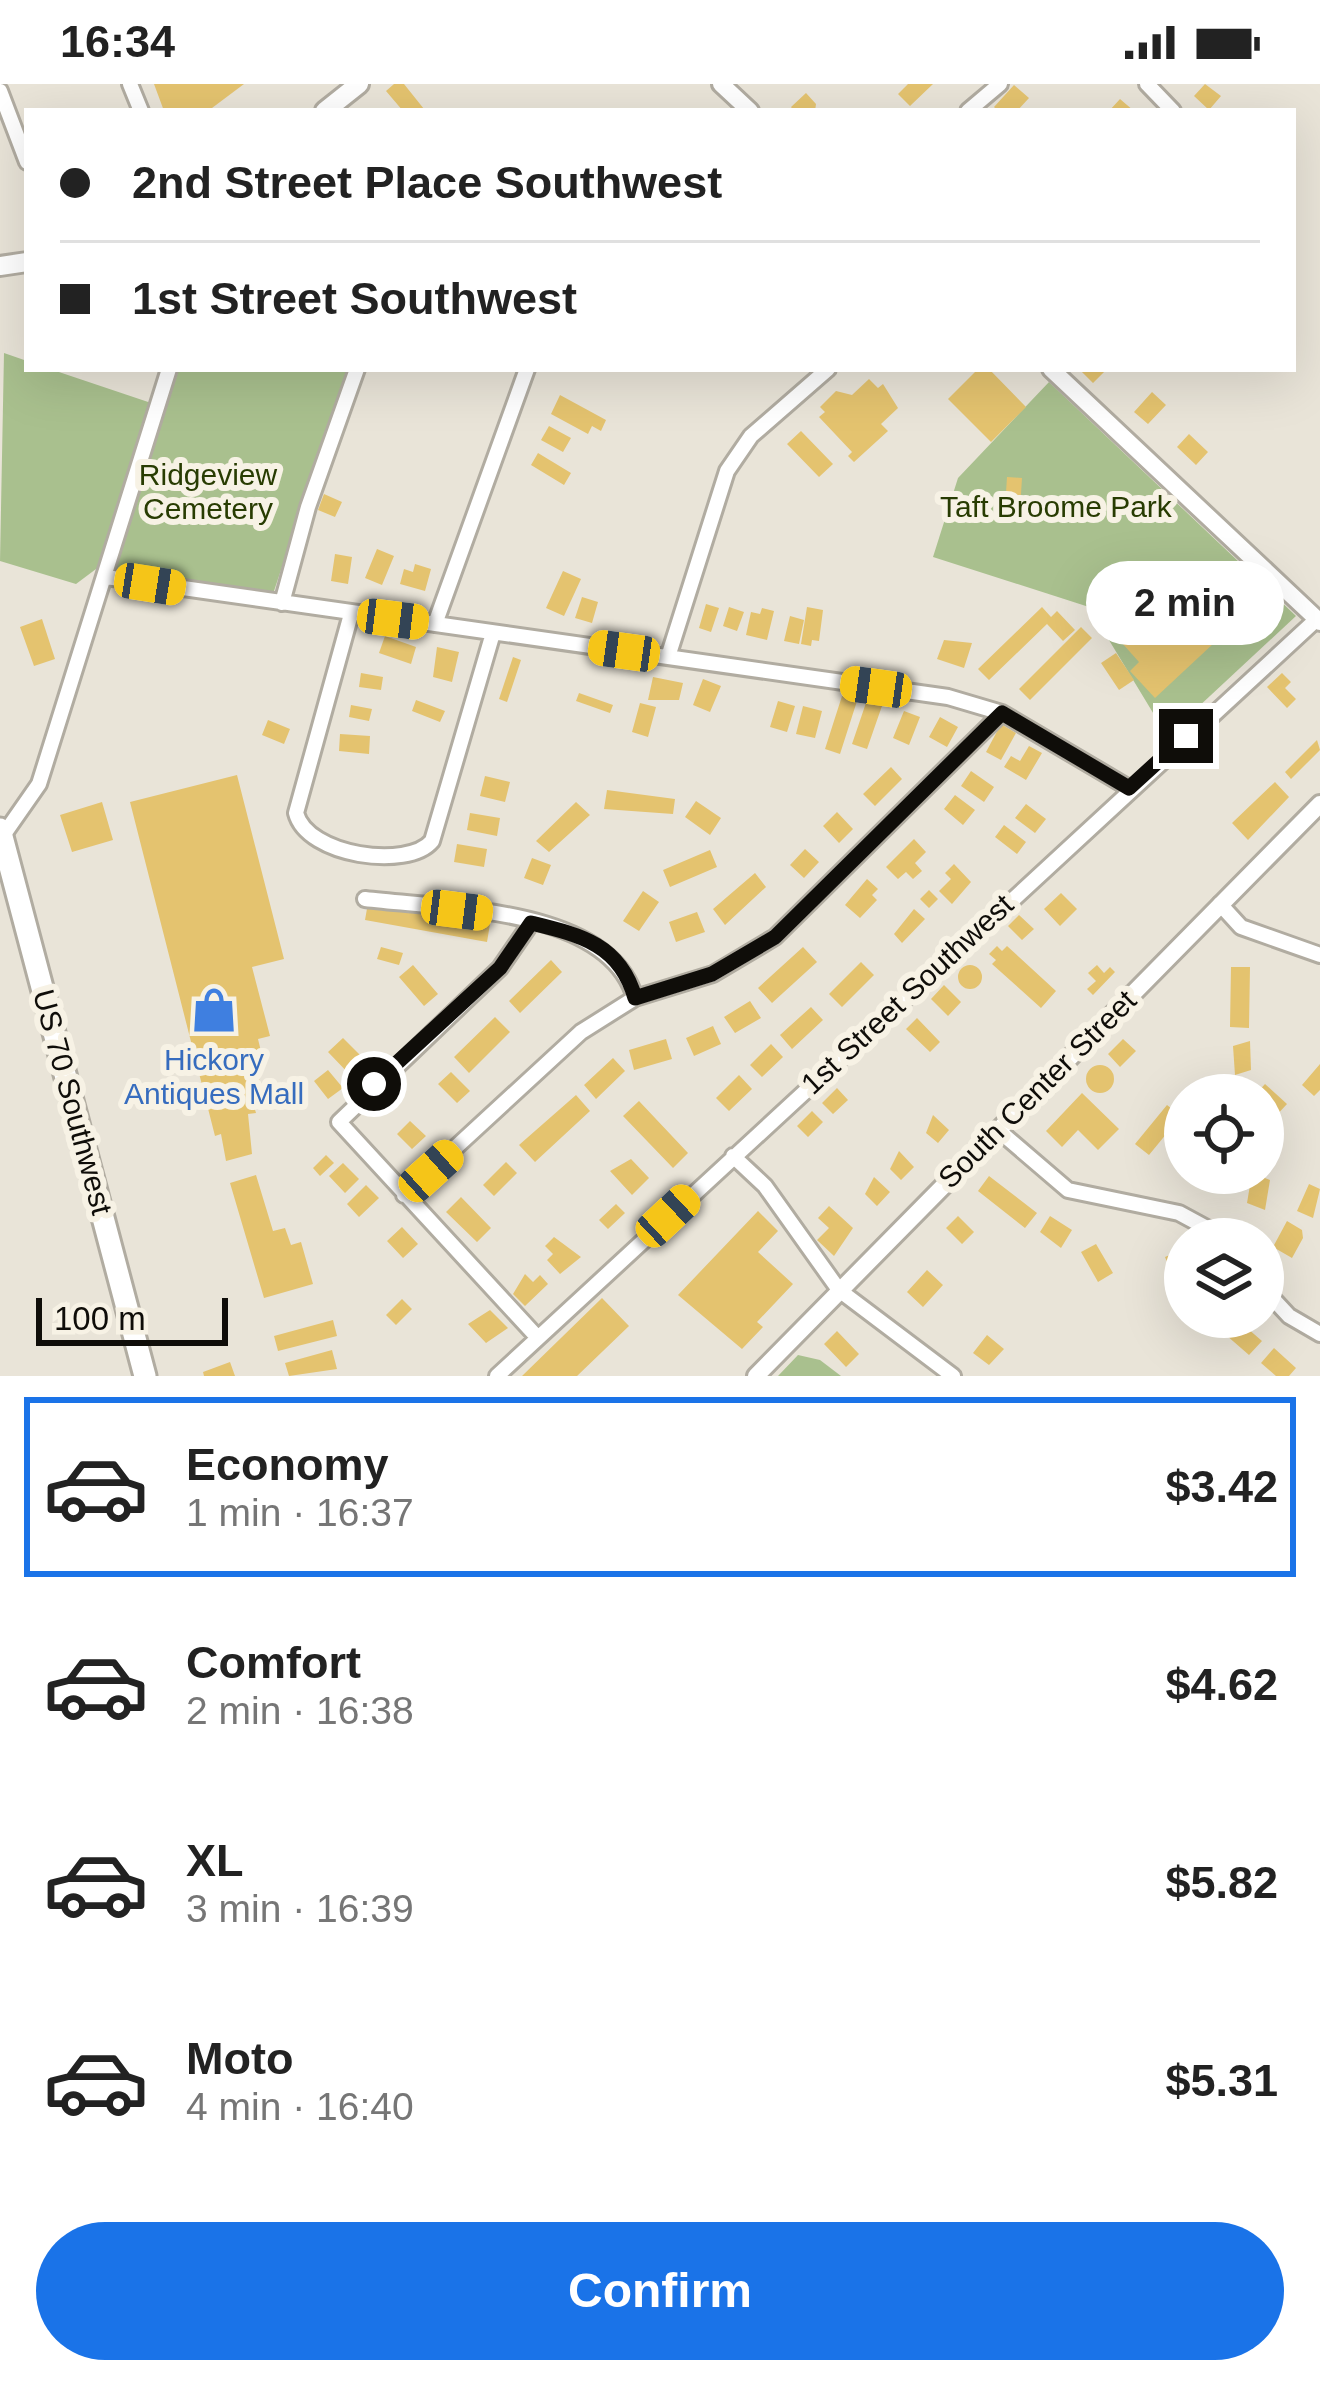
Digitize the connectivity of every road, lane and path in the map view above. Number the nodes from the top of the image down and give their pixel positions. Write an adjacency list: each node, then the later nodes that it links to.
1 (722, 84): 7 (street)
2 (1000, 84): 8 (street)
3 (1147, 84): 9 (street)
4 (354, 85): 6 (main road)
5 (0, 91): 10 (street)
6 (328, 108)
7 (747, 108)
8 (974, 108)
9 (1171, 108)
10 (24, 154)
11 (169, 372): 16 (street)
12 (356, 372): 17 (street)
13 (526, 372): 20 (street)
14 (824, 372): 22 (street)
15 (1054, 372): 19 (street)
16 (106, 577): 17 (street); 26 (street)
17 (282, 603): 18 (street)
18 (351, 614): 20 (street); 21 (street)
19 (1319, 619): 24 (street, 1st Street Southwest)
20 (435, 624): 21 (street)
21 (493, 633): 22 (street)
22 (668, 657): 23 (street)
23 (1002, 713): 24 (street); 31 (street)
24 (1129, 788): 33 (street, 1st Street Southwest)
25 (1320, 804): 28 (street, South Center Street)
26 (1, 833): 40 (main road, US 70 Southwest)
27 (364, 899): 29 (street)
28 (1220, 904): 30 (street); 32 (street, South Center Street)
29 (531, 923): 31 (street); 34 (street)
30 (1320, 955)
31 (635, 998): 34 (street)
32 (998, 1130): 35 (street); 36 (street, South Center Street)
33 (733, 1156): 36 (street); 39 (street, 1st Street Southwest)
34 (404, 1195): 39 (street)
35 (1188, 1218)
36 (839, 1290): 42 (street, South Center Street); 43 (street)
37 (1284, 1311): 38 (street)
38 (1320, 1334)
39 (538, 1338): 41 (street, 1st Street Southwest)
40 (146, 1376)
41 (497, 1376)
42 (756, 1376)
43 (952, 1376)

